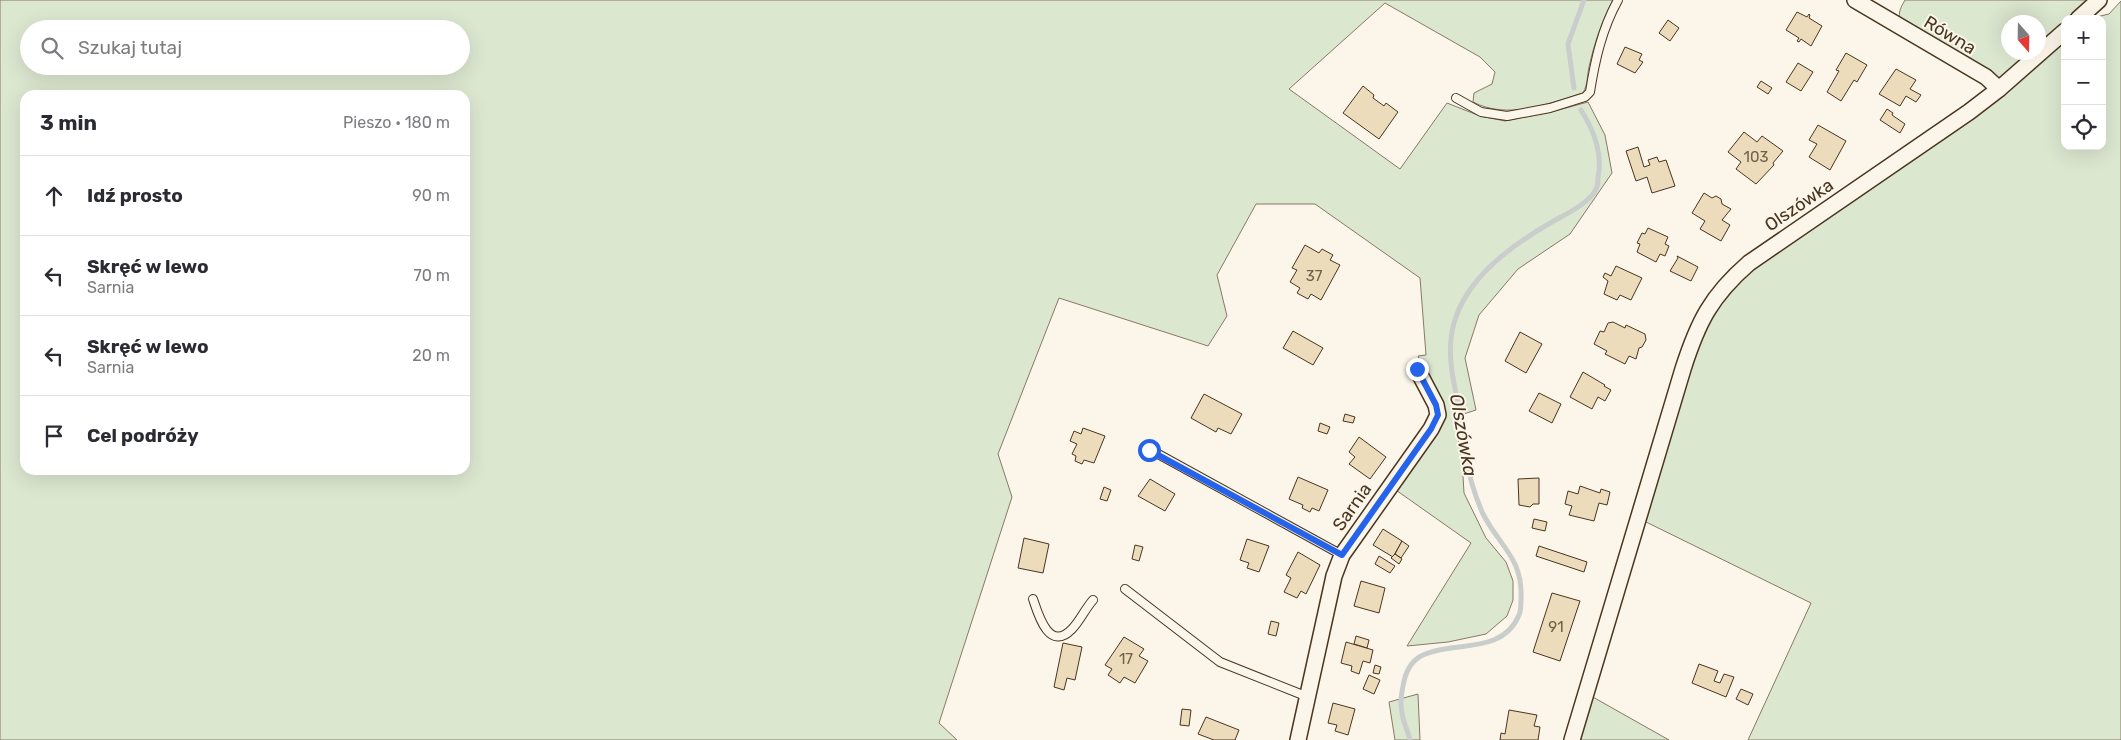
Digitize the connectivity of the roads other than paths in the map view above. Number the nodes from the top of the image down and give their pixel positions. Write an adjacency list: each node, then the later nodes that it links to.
1 (1618, 0): 7 (lane)
2 (1855, 0): 6 (street, Równa)
3 (2099, 0): 4 (street)
4 (2082, 15)
5 (2061, 35): 6 (street, Olszówka)
6 (1999, 90): 16 (street, Olszówka)
7 (1456, 98)
8 (1417, 369): 10 (street, Sarnia)
9 (1149, 450): 10 (lane)
10 (1342, 555): 14 (street, Sarnia)
11 (1125, 589): 14 (lane)
12 (1033, 599): 13 (lane)
13 (1093, 600)
14 (1308, 697): 15 (street, Sarnia)
15 (1298, 740)
16 (1572, 740)

